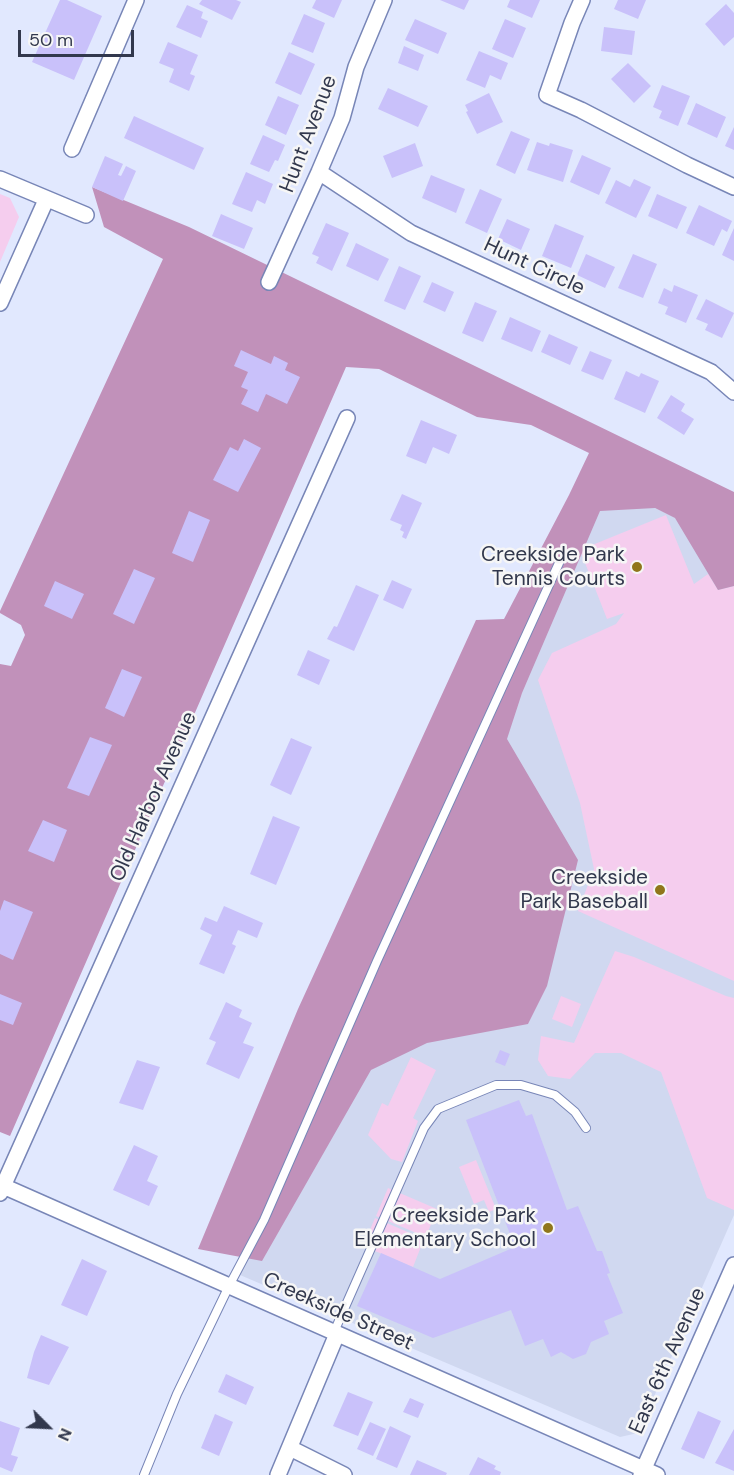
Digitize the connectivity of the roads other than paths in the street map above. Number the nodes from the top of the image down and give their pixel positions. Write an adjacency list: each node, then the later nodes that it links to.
1 (136, 0): 4 (street)
2 (384, 0): 5 (street, Hunt Avenue)
3 (582, 0): 7 (street)
4 (72, 149)
5 (320, 172): 10 (street, Hunt Avenue); 12 (street, Hunt Circle)
6 (0, 179): 8 (street)
7 (734, 187)
8 (46, 200): 9 (street); 11 (street)
9 (86, 215)
10 (269, 282)
11 (0, 303)
12 (734, 392)
13 (347, 418): 16 (street, Old Harbor Avenue)
14 (559, 563): 18 (lane)
15 (586, 1128): 19 (lane)
16 (1, 1190): 18 (street, Creekside Street)
17 (734, 1265): 21 (street, East 6th Avenue)
18 (229, 1286): 19 (street, Creekside Street); 22 (lane)
19 (335, 1333): 20 (street); 21 (street, Creekside Street)
20 (290, 1448): 23 (street); 24 (street)
21 (647, 1473)
22 (144, 1475)
23 (278, 1475)
24 (344, 1475)

